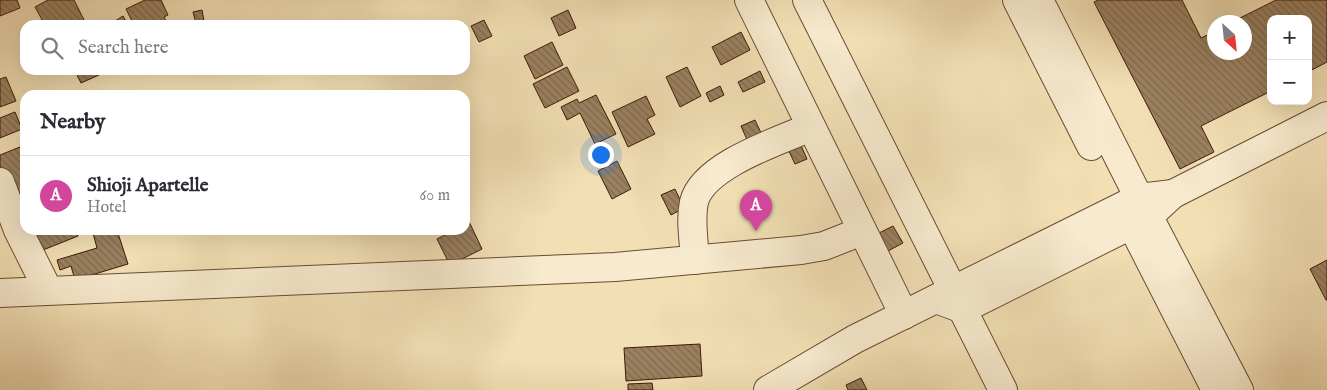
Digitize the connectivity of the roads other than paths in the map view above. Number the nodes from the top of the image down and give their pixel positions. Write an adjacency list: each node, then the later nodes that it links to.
1 (749, 0): 6 (street)
2 (807, 0): 15 (street)
3 (1017, 0): 8 (street)
4 (1040, 0): 8 (street)
5 (1327, 116): 8 (street)
6 (811, 127): 9 (street); 12 (street)
7 (0, 182): 10 (street)
8 (1135, 211): 15 (street); 19 (street); 20 (street)
9 (862, 231): 12 (street); 16 (street)
10 (20, 234)
11 (20, 235): 13 (street)
12 (695, 260): 13 (street)
13 (48, 290): 14 (street)
14 (0, 293)
15 (951, 299): 16 (street); 18 (street)
16 (904, 315): 17 (street)
17 (768, 390)
18 (1003, 390)
19 (1216, 390)
20 (1239, 390)

